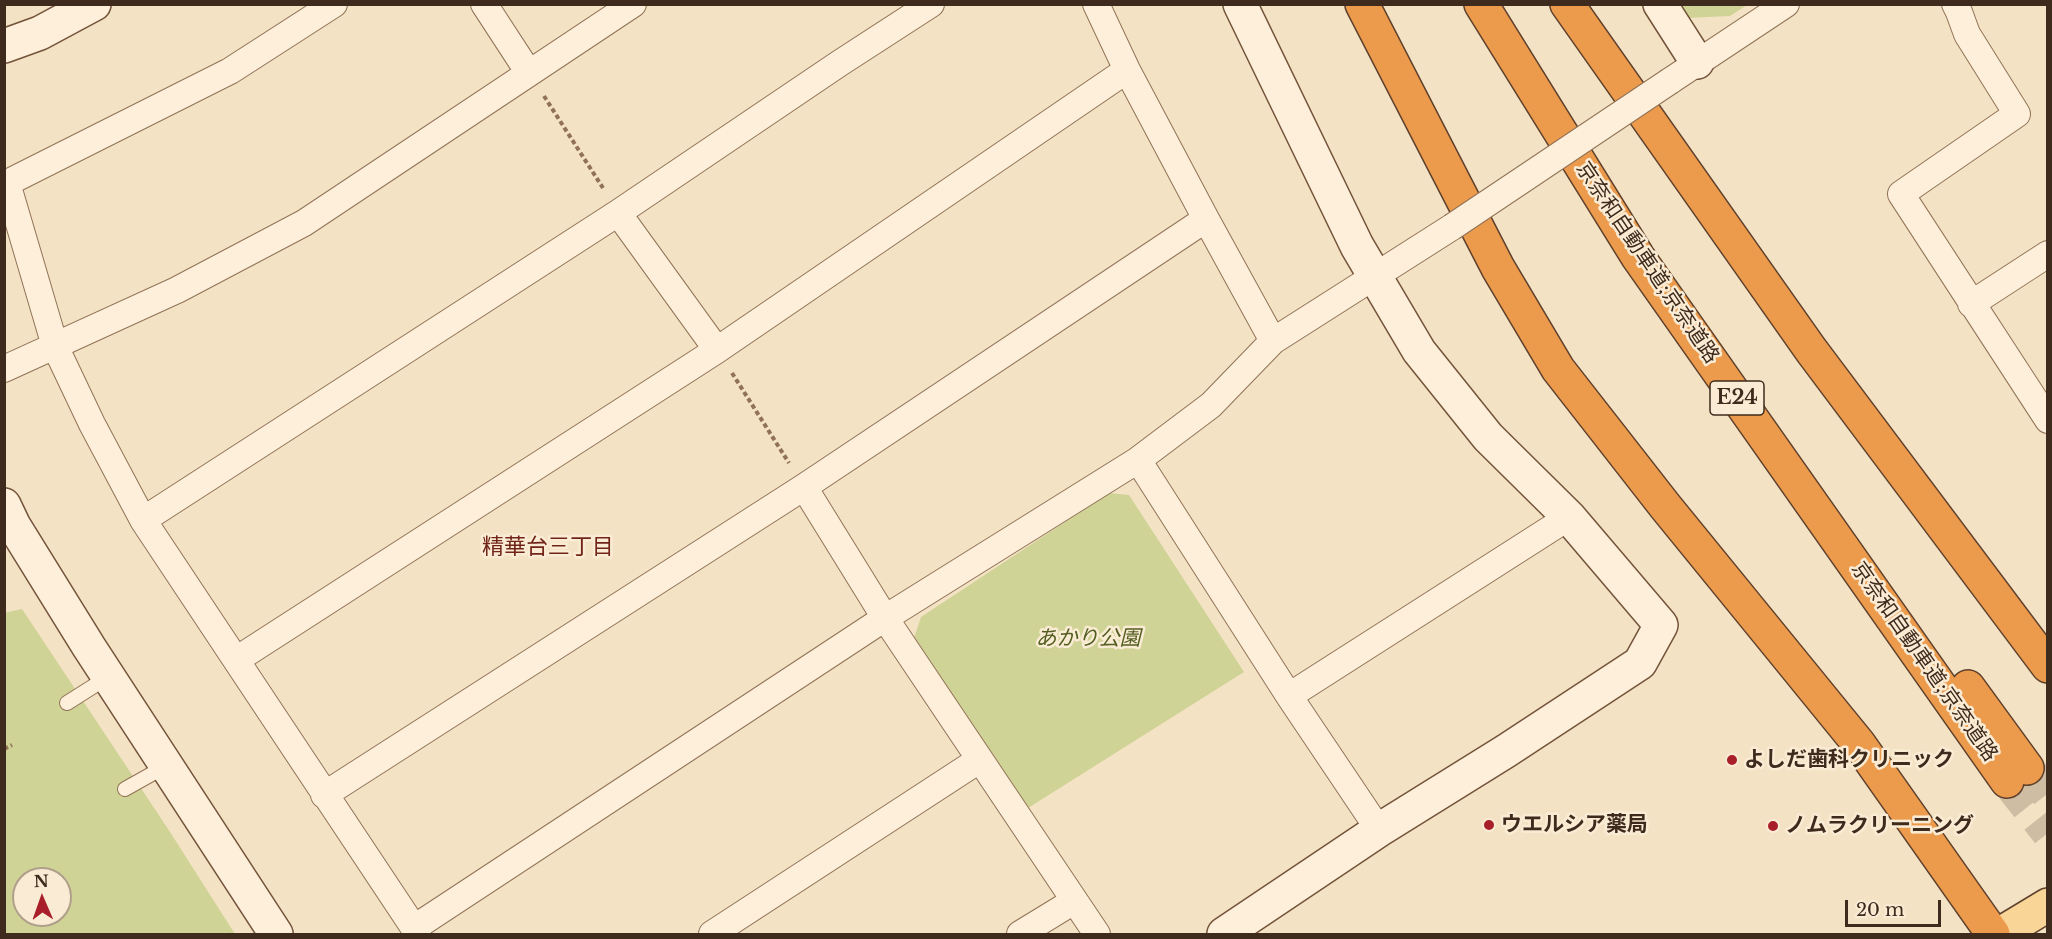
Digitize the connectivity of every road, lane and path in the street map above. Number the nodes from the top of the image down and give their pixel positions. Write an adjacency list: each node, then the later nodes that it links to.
1 (94, 4): 15 (street)
2 (334, 4): 25 (street)
3 (484, 4): 18 (street)
4 (633, 4): 18 (street)
5 (931, 4): 19 (street)
6 (1096, 4): 17 (street)
7 (1240, 4): 22 (street)
8 (1362, 4): 55 (highway)
9 (1481, 4): 10 (highway, 京奈和自動車道;京奈道路 / E24)
10 (1507, 4)
11 (1567, 4): 36 (highway)
12 (1660, 4): 16 (street)
13 (1786, 4): 16 (street)
14 (1955, 4): 23 (street)
15 (4, 46)
16 (1697, 62): 22 (street, bridge)
17 (1128, 70): 20 (street); 26 (street)
18 (529, 73): 19 (path); 25 (street)
19 (618, 213): 26 (street); 33 (street)
20 (1206, 219): 24 (street); 30 (street)
21 (2048, 254): 23 (street)
22 (1373, 276): 24 (street); 32 (street)
23 (1971, 304): 28 (street)
24 (1273, 341): 29 (street)
25 (55, 346): 27 (street); 33 (street)
26 (717, 350): 30 (path); 35 (street)
27 (4, 369)
28 (2048, 420)
29 (1138, 459): 34 (street); 38 (street)
30 (804, 487): 34 (street); 45 (street)
31 (4, 505): 37 (street)
32 (1569, 517): 38 (street); 46 (street)
33 (143, 520): 35 (street)
34 (885, 618): 42 (street); 49 (street)
35 (236, 660): 45 (street)
36 (2048, 666)
37 (108, 677): 39 (lane); 43 (street)
38 (1289, 696): 46 (street)
39 (67, 703)
40 (12, 745): 41 (path)
41 (4, 749)
42 (979, 760): 47 (street); 51 (street)
43 (166, 766): 44 (lane); 50 (street)
44 (125, 789)
45 (324, 795): 49 (street)
46 (1379, 830): 54 (street)
47 (1074, 901): 52 (street); 53 (street)
48 (2048, 905): 56 (main road)
49 (416, 931)
50 (276, 934)
51 (712, 934)
52 (1020, 934)
53 (1097, 934)
54 (1224, 934)
55 (1993, 934)
56 (2000, 934)

